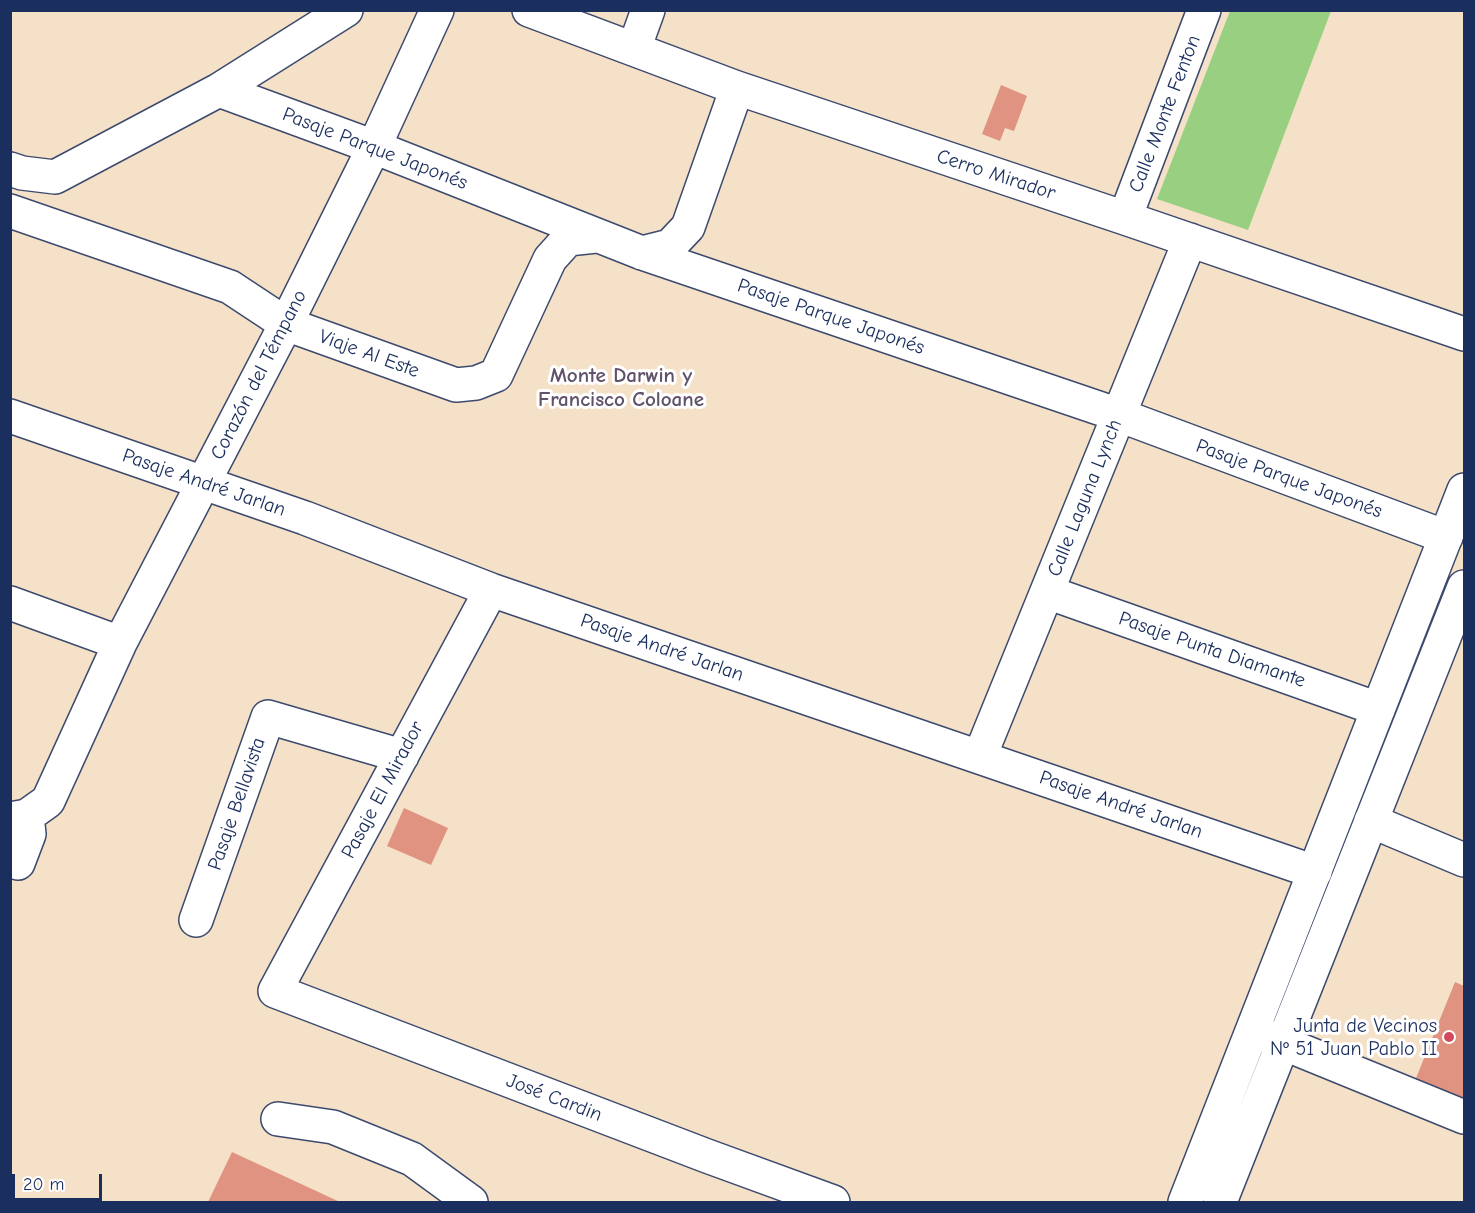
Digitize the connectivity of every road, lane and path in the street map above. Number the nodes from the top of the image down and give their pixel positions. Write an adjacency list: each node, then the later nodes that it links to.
1 (346, 10): 8 (street)
2 (437, 10): 9 (street, Corazón del Témpano)
3 (529, 10): 6 (street, Cerro Mirador)
4 (648, 10): 6 (street)
5 (1204, 10): 13 (street, Calle Monte Fenton)
6 (634, 49): 7 (street, Cerro Mirador)
7 (737, 88): 13 (street, Cerro Mirador); 16 (street)
8 (219, 90): 9 (street, Pasaje Parque Japonés); 10 (street)
9 (374, 147): 14 (street, Pasaje Parque Japonés); 17 (street, Corazón del Témpano)
10 (16, 171): 11 (street)
11 (10, 204)
12 (10, 211): 17 (street, Viaje Al Este)
13 (1125, 218): 15 (street, Cerro Mirador)
14 (596, 236): 16 (street, Pasaje Parque Japonés); 17 (street, Viaje Al Este)
15 (1190, 240): 18 (street, Cerro Mirador); 19 (street, Calle Laguna Lynch)
16 (642, 253): 19 (street, Pasaje Parque Japonés)
17 (286, 324): 21 (street, Corazón del Témpano)
18 (1464, 334)
19 (1119, 415): 23 (street, Pasaje Parque Japonés); 25 (street, Calle Laguna Lynch)
20 (10, 416): 21 (street, Pasaje André Jarlan)
21 (203, 483): 24 (street, Pasaje André Jarlan); 28 (street, Corazón del Témpano)
22 (1464, 490): 23 (street)
23 (1446, 537): 29 (street)
24 (491, 590): 30 (street, Pasaje El Mirador); 31 (street, Pasaje André Jarlan)
25 (1047, 592): 29 (street, Pasaje Punta Diamante); 31 (street, Calle Laguna Lynch)
26 (10, 603): 28 (street)
27 (1462, 603): 33 (street)
28 (120, 643): 32 (street, Corazón del Témpano)
29 (1378, 709): 36 (street)
30 (402, 756): 37 (street, Pasaje Bellavista); 38 (street, Pasaje El Mirador)
31 (980, 756): 36 (street, Pasaje André Jarlan)
32 (19, 818): 35 (street, Corazón del Témpano)
33 (1371, 821): 34 (street); 40 (street)
34 (1464, 860)
35 (18, 862)
36 (1316, 872): 39 (street)
37 (196, 920)
38 (275, 991): 44 (street, José Cardin)
39 (1253, 1031): 40 (street); 45 (street)
40 (1283, 1045): 41 (street); 46 (street)
41 (1464, 1117)
42 (278, 1119): 43 (street)
43 (471, 1203)
44 (833, 1203)
45 (1185, 1203)
46 (1220, 1203)

